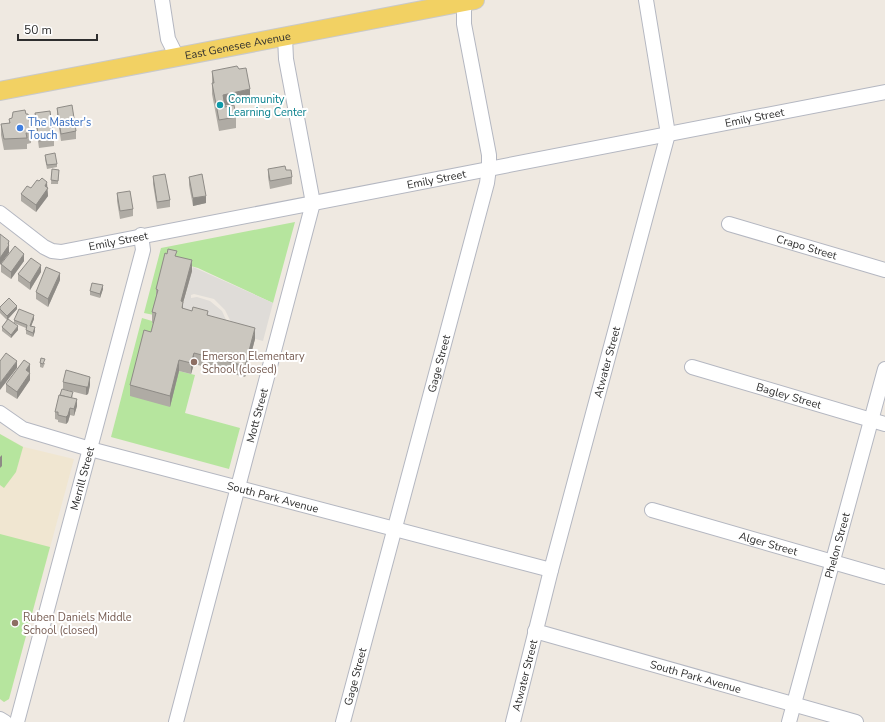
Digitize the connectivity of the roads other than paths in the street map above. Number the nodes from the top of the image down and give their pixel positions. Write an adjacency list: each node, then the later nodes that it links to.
1 (162, 0): 6 (street)
2 (646, 0): 9 (street, Atwater Street)
3 (469, 1): 4 (main road, East Genesee Avenue); 10 (street, Gage Street)
4 (436, 4): 5 (main road, East Genesee Avenue)
5 (285, 37): 6 (main road, East Genesee Avenue); 11 (street, Mott Street)
6 (177, 57): 7 (main road, East Genesee Avenue)
7 (0, 91)
8 (885, 92): 9 (street, Emily Street)
9 (668, 134): 10 (street, Emily Street); 26 (street, Atwater Street)
10 (489, 168): 11 (street, Emily Street); 24 (street, Gage Street)
11 (313, 203): 14 (street, Emily Street); 22 (street, Mott Street)
12 (0, 213): 14 (street, Emily Street)
13 (728, 224): 15 (street, Crapo Street)
14 (141, 235): 21 (street, Merrill Street)
15 (885, 270)
16 (692, 367): 19 (street, Bagley Street)
17 (885, 369): 19 (street, Phelon Street)
18 (0, 413): 21 (street, South Park Avenue)
19 (871, 420): 20 (street, Bagley Street); 25 (street, Phelon Street)
20 (885, 424)
21 (90, 450): 22 (street, South Park Avenue); 32 (street, Merrill Street)
22 (238, 487): 24 (street, South Park Avenue); 33 (street, Mott Street)
23 (652, 510): 25 (street, Alger Street)
24 (395, 529): 26 (street, South Park Avenue); 34 (street, Gage Street)
25 (833, 562): 27 (street, Alger Street); 29 (street, Phelon Street)
26 (551, 570): 28 (street, Atwater Street)
27 (885, 577)
28 (535, 631): 29 (street, South Park Avenue); 35 (street, Atwater Street)
29 (794, 704): 36 (street, Phelon Street); 37 (street, South Park Avenue)
30 (0, 718): 31 (street)
31 (5, 722)
32 (17, 722)
33 (176, 722)
34 (342, 722)
35 (512, 722)
36 (789, 722)
37 (856, 722)

